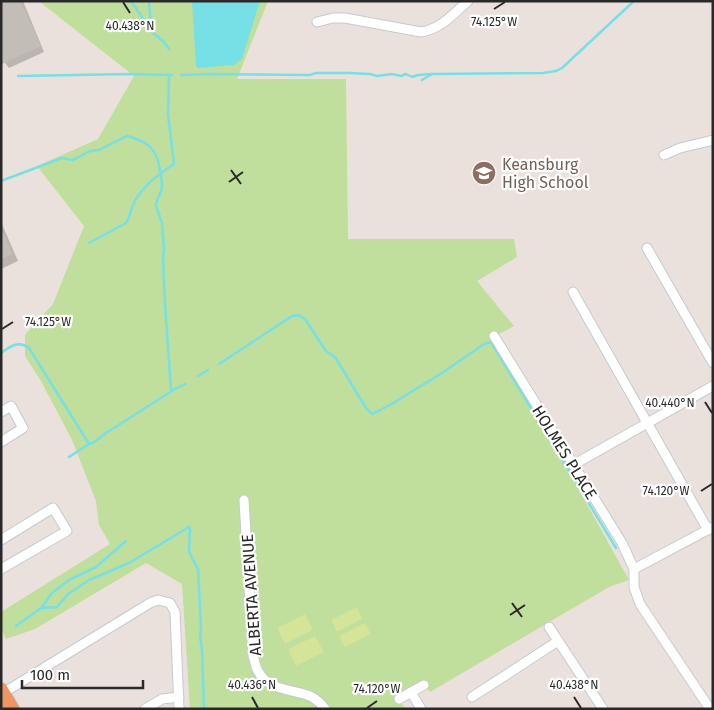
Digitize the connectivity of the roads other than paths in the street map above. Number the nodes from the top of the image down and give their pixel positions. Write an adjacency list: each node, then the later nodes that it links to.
1 (468, 1): 2 (street)
2 (317, 22)
3 (713, 140): 4 (street)
4 (664, 155)
5 (647, 248): 8 (street)
6 (573, 292): 11 (street)
7 (494, 336): 13 (street, HOLMES PLACE)
8 (713, 363)
9 (713, 386): 11 (street)
10 (1, 412): 12 (street)
11 (648, 423): 13 (street); 15 (street)
12 (1, 442)
13 (573, 465): 17 (street, HOLMES PLACE)
14 (244, 500): 30 (street, ALBERTA AVENUE)
15 (710, 529): 17 (street)
16 (1, 540): 18 (street)
17 (634, 568): 33 (street)
18 (1, 569)
19 (549, 627): 20 (street)
20 (558, 641): 25 (street); 32 (street)
21 (424, 685): 23 (street)
22 (2, 692): 24 (street); 27 (highway)
23 (411, 692): 26 (street); 31 (street)
24 (178, 697): 28 (street); 29 (street)
25 (472, 697)
26 (399, 699)
27 (12, 709)
28 (145, 709)
29 (179, 709)
30 (325, 709)
31 (421, 709)
32 (603, 709)
33 (710, 709)

